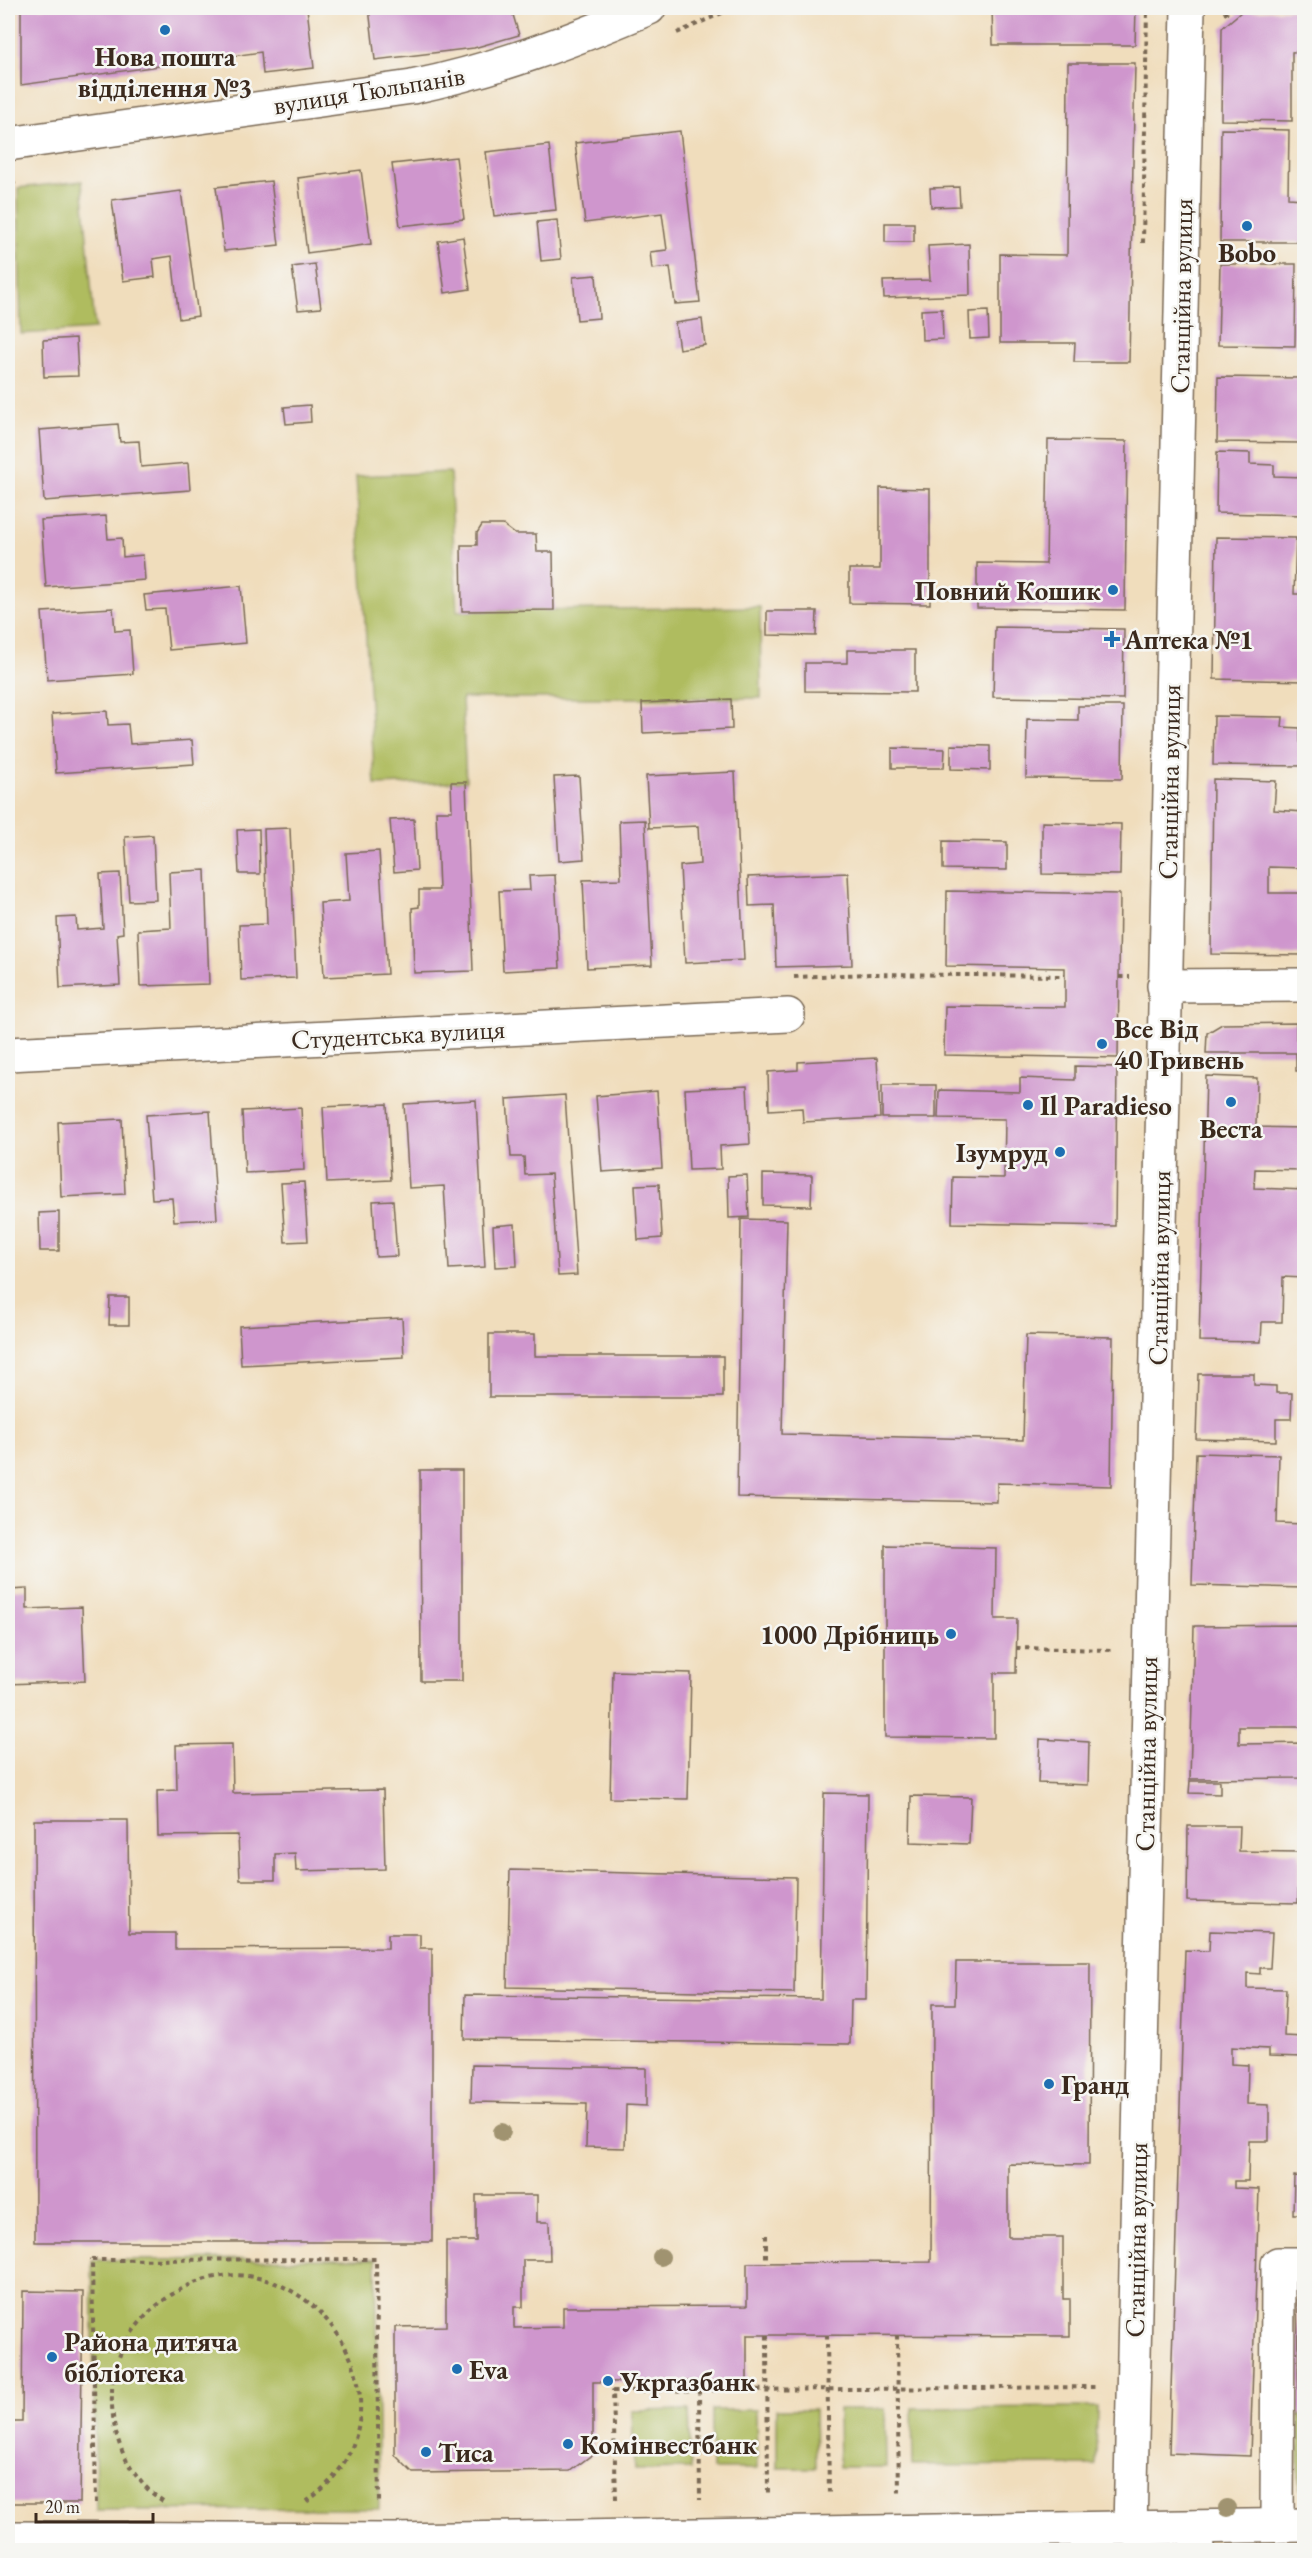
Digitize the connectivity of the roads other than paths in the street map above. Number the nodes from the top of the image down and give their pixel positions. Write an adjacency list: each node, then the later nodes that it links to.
1 (649, 8): 3 (main road, вулиця Тюльпанів)
2 (1188, 8): 5 (main road, Станційна вулиця)
3 (8, 144)
4 (1305, 985): 5 (main road)
5 (1164, 986): 10 (main road, Станційна вулиця)
6 (788, 1015): 7 (main road, Студентська вулиця)
7 (8, 1053)
8 (1305, 2264): 9 (main road)
9 (1291, 2525): 12 (main road)
10 (1130, 2529): 11 (main road); 12 (main road)
11 (8, 2538)
12 (1196, 2539)

